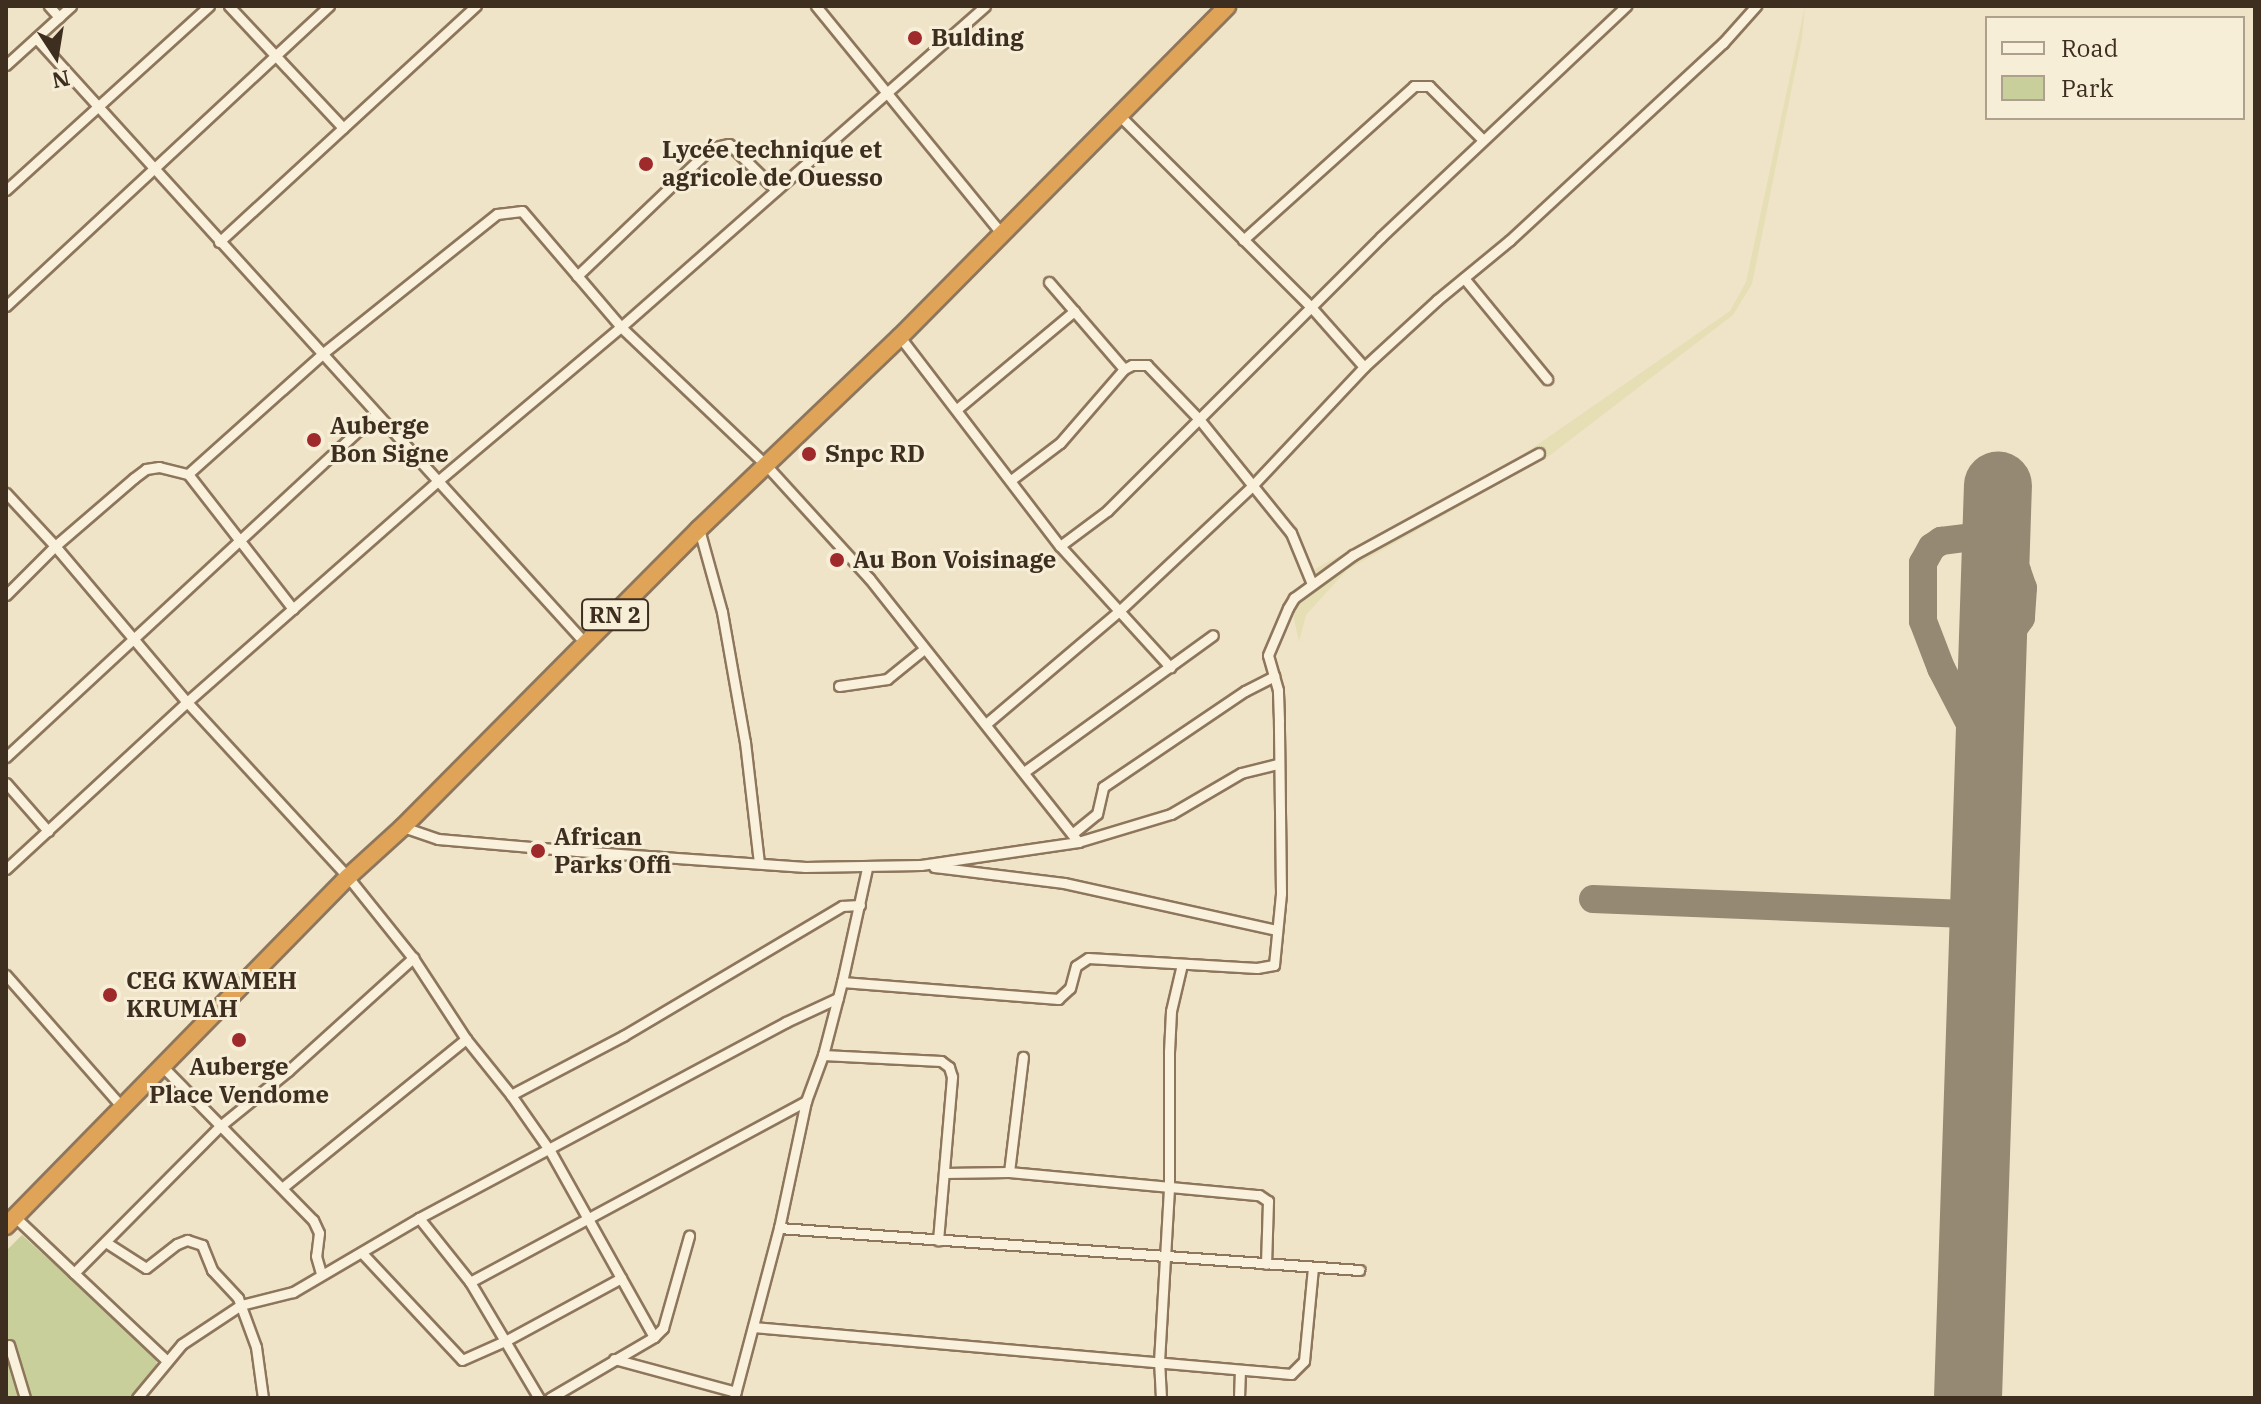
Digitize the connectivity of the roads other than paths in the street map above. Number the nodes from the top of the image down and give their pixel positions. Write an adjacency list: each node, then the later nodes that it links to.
1 (49, 6): 12 (street)
2 (71, 6): 12 (street)
3 (209, 6): 17 (street)
4 (229, 6): 14 (street)
5 (329, 6): 14 (street)
6 (476, 6): 19 (street)
7 (816, 6): 16 (street)
8 (985, 6): 16 (street)
9 (1227, 6): 18 (highway, RN 2)
10 (1626, 6): 20 (street)
11 (1756, 6): 28 (street)
12 (59, 17): 13 (street)
13 (36, 38): 15 (street); 17 (street)
14 (274, 57): 19 (street); 21 (street)
15 (6, 65)
16 (887, 89): 23 (street); 24 (street)
17 (97, 107): 21 (street); 22 (street)
18 (1118, 114): 24 (highway, RN 2); 25 (street)
19 (343, 128): 26 (street)
20 (1483, 140): 25 (street); 31 (street)
21 (154, 171): 26 (street); 30 (street)
22 (6, 190)
23 (776, 190): 27 (street); 33 (street)
24 (1002, 234): 34 (highway, RN 2)
25 (1243, 240): 31 (street)
26 (219, 242): 35 (street)
27 (577, 276): 33 (street); 35 (street)
28 (1464, 278): 36 (street); 38 (street)
29 (1049, 282): 32 (street)
30 (6, 306)
31 (1311, 307): 36 (street); 41 (street)
32 (1074, 311): 37 (street); 39 (street)
33 (621, 327): 43 (street); 45 (street)
34 (900, 337): 39 (street); 43 (highway, RN 2)
35 (322, 354): 40 (street); 44 (street)
36 (1364, 367): 47 (street)
37 (1124, 369): 41 (street); 46 (street)
38 (1547, 379)
39 (957, 409): 46 (street)
40 (375, 415): 45 (street); 50 (street)
41 (1199, 419): 47 (street); 52 (street)
42 (1539, 453): 53 (street)
43 (766, 465): 49 (highway, RN 2); 60 (street)
44 (188, 474): 50 (street); 51 (street)
45 (439, 480): 55 (street); 59 (street)
46 (1011, 480): 52 (street)
47 (1251, 487): 53 (street); 56 (street)
48 (6, 493): 51 (street)
49 (699, 529): 59 (highway, RN 2); 73 (street)
50 (240, 541): 55 (street); 58 (street)
51 (55, 546): 54 (street); 58 (street)
52 (1060, 546): 56 (street)
53 (1312, 584): 62 (street)
54 (6, 595)
55 (293, 609): 64 (street)
56 (1118, 612): 61 (street); 65 (street)
57 (1213, 635): 61 (street)
58 (132, 638): 64 (street); 66 (street)
59 (586, 644): 70 (highway, RN 2)
60 (923, 650): 63 (street); 65 (street)
61 (1170, 667): 68 (street)
62 (1274, 676): 67 (street); 72 (street)
63 (839, 686)
64 (187, 702): 71 (street); 77 (street)
65 (987, 723): 68 (street)
66 (6, 757)
67 (1277, 764): 72 (street); 79 (street)
68 (1024, 772): 72 (street)
69 (6, 783): 71 (street)
70 (403, 827): 73 (street); 77 (highway, RN 2)
71 (48, 831): 76 (street)
72 (1075, 838): 74 (street)
73 (759, 863): 75 (street)
74 (921, 865): 75 (street); 79 (street)
75 (867, 868): 78 (street)
76 (6, 869)
77 (348, 877): 80 (street); 88 (highway, RN 2)
78 (860, 905): 83 (street); 89 (street)
79 (1276, 930): 81 (street)
80 (413, 958): 85 (street); 92 (street)
81 (1182, 964): 83 (street); 96 (street)
82 (6, 975): 91 (street)
83 (842, 982): 84 (street)
84 (838, 998): 86 (street); 93 (street)
85 (466, 1039): 89 (street); 97 (street)
86 (823, 1055): 90 (street); 95 (street)
87 (1023, 1057): 94 (street)
88 (162, 1066): 91 (highway, RN 2); 92 (street)
89 (511, 1095): 93 (street)
90 (806, 1101): 98 (street); 101 (street)
91 (122, 1107): 100 (highway, RN 2)
92 (219, 1127): 97 (street); 104 (street)
93 (550, 1151): 98 (street); 99 (street)
94 (1009, 1172): 95 (street); 96 (street)
95 (944, 1173): 103 (street)
96 (1169, 1186): 106 (street); 107 (street)
97 (282, 1188): 111 (street)
98 (587, 1217): 112 (street); 113 (street)
99 (419, 1218): 105 (street); 113 (street)
100 (10, 1222): 110 (street)
101 (779, 1228): 103 (street); 115 (street)
102 (689, 1236): 116 (street)
103 (938, 1240): 106 (street)
104 (107, 1243): 110 (street); 114 (street)
105 (362, 1253): 111 (street); 117 (street)
106 (1165, 1257): 107 (street); 121 (street)
107 (1266, 1264): 108 (street)
108 (1313, 1267): 109 (street); 122 (street)
109 (1359, 1270)
110 (74, 1273): 120 (street)
111 (321, 1273): 114 (street)
112 (621, 1278): 116 (street); 117 (street)
113 (470, 1282): 117 (street)
114 (241, 1305): 120 (street); 126 (street)
115 (753, 1327): 121 (street); 123 (street)
116 (654, 1337): 119 (street)
117 (507, 1340): 127 (street)
118 (9, 1345): 124 (street)
119 (614, 1359): 123 (street); 128 (street)
120 (166, 1360): 125 (street)
121 (1159, 1362): 122 (street); 129 (street)
122 (1240, 1371): 130 (street)
123 (735, 1395)
124 (25, 1398)
125 (137, 1398)
126 (263, 1398)
127 (539, 1398)
128 (550, 1398)
129 (1161, 1398)
130 (1239, 1398)

